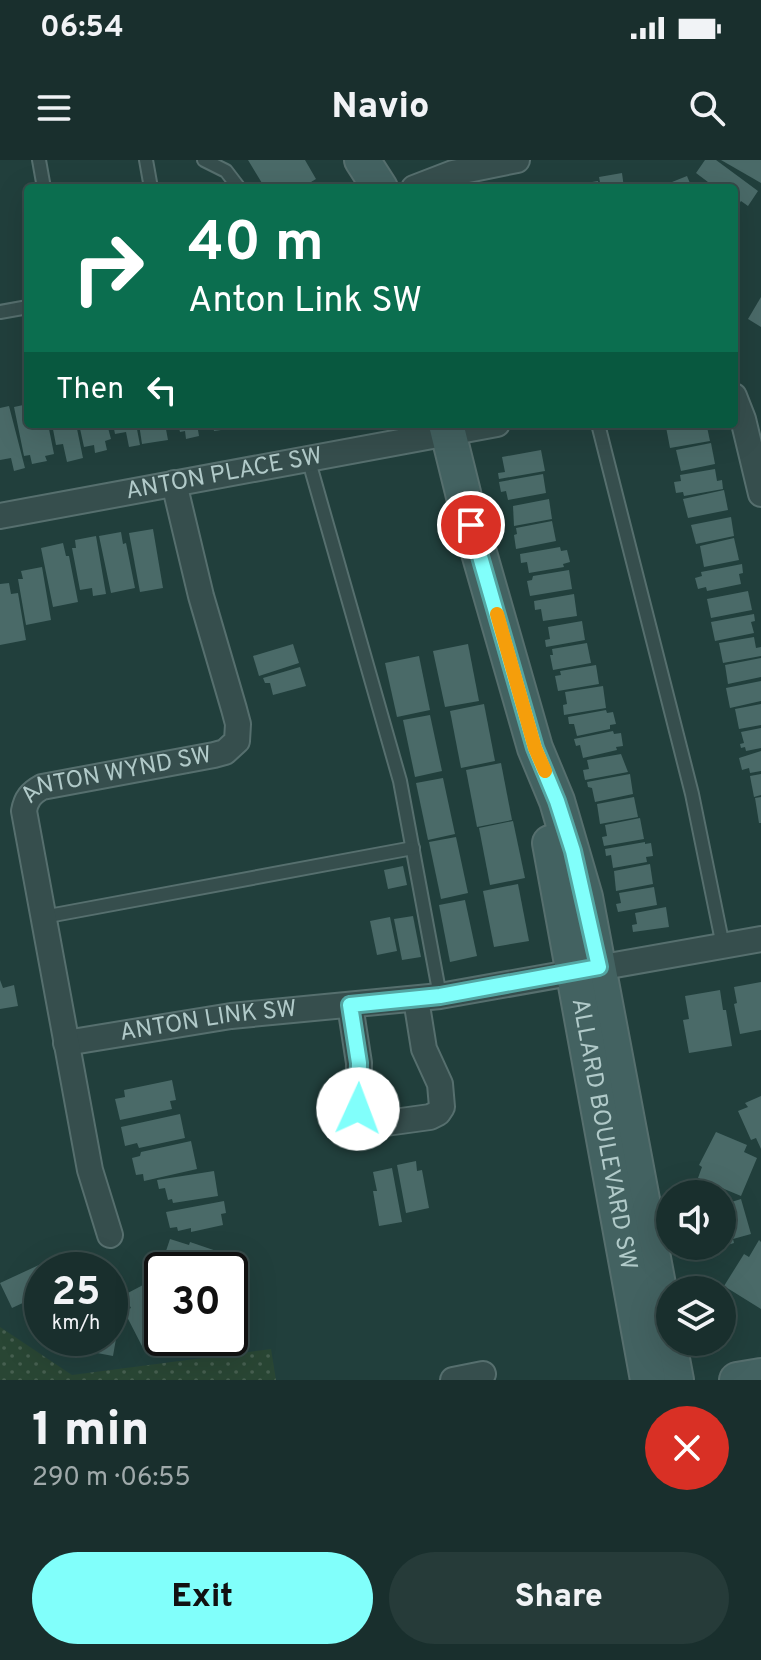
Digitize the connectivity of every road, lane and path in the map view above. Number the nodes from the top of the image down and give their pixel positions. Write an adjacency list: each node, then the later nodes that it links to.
1 (39, 160): 6 (lane)
2 (146, 160): 7 (lane)
3 (204, 160): 8 (lane)
4 (362, 160): 9 (street)
5 (517, 160): 10 (street)
6 (43, 184)
7 (150, 184)
8 (236, 184)
9 (377, 184)
10 (424, 184)
11 (24, 308): 12 (lane)
12 (0, 312)
13 (738, 406): 18 (street)
14 (447, 428): 16 (street, ANTON PLACE SW); 24 (street, ALLARD BOULEVARD SW)
15 (599, 428): 23 (lane)
16 (308, 458): 17 (street, ANTON PLACE SW); 20 (lane)
17 (174, 483): 19 (street, ANTON PLACE SW); 21 (street, ANTON WYND SW)
18 (761, 494)
19 (0, 516)
20 (413, 848): 21 (lane); 25 (lane)
21 (43, 917): 27 (street, ANTON WYND SW)
22 (761, 939): 23 (street, ANTON LINK SW)
23 (723, 946): 24 (street, ANTON LINK SW)
24 (586, 970): 25 (street, ANTON LINK SW); 32 (street, ALLARD BOULEVARD SW); 33 (street, ALLARD BOULEVARD SW)
25 (428, 997): 26 (street, ANTON LINK SW); 26 (street)
26 (350, 1005): 27 (street, ANTON LINK SW)
27 (66, 1043): 28 (street, ANTON WYND SW)
28 (110, 1235)
29 (483, 1374): 31 (street)
30 (761, 1376): 34 (street)
31 (453, 1380)
32 (648, 1380)
33 (676, 1380)
34 (737, 1380)

